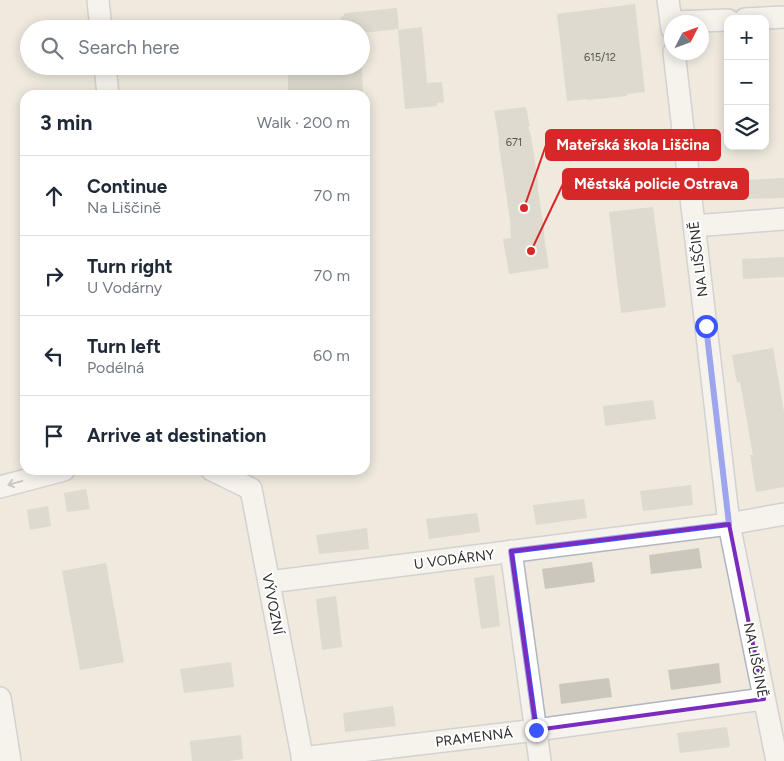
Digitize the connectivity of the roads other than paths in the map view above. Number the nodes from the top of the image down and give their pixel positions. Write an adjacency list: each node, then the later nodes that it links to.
1 (98, 0): 6 (street)
2 (668, 0): 3 (street)
3 (670, 15)
4 (784, 17): 5 (street)
5 (769, 18)
6 (100, 20)
7 (724, 20): 8 (street)
8 (709, 21)
9 (675, 60): 13 (street, NA LIŠČINĚ)
10 (106, 75): 11 (street)
11 (107, 90)
12 (784, 219): 13 (street)
13 (694, 226): 18 (street, NA LIŠČINĚ)
14 (45, 475): 16 (street, one-way to 16)
15 (222, 475): 20 (street, VÝVOZNÍ)
16 (0, 487)
17 (784, 514): 18 (street, U VODÁRNY)
18 (729, 524): 19 (street, U VODÁRNY); 22 (street, NA LIŠČINĚ)
19 (511, 551): 20 (street, U VODÁRNY); 23 (street)
20 (269, 582): 24 (street, VÝVOZNÍ)
21 (0, 698): 25 (street)
22 (764, 699): 23 (street, PRAMENNÁ); 27 (street, NA LIŠČINĚ)
23 (536, 730): 24 (street, PRAMENNÁ); 26 (street)
24 (303, 759)
25 (10, 761)
26 (540, 761)
27 (777, 761)

